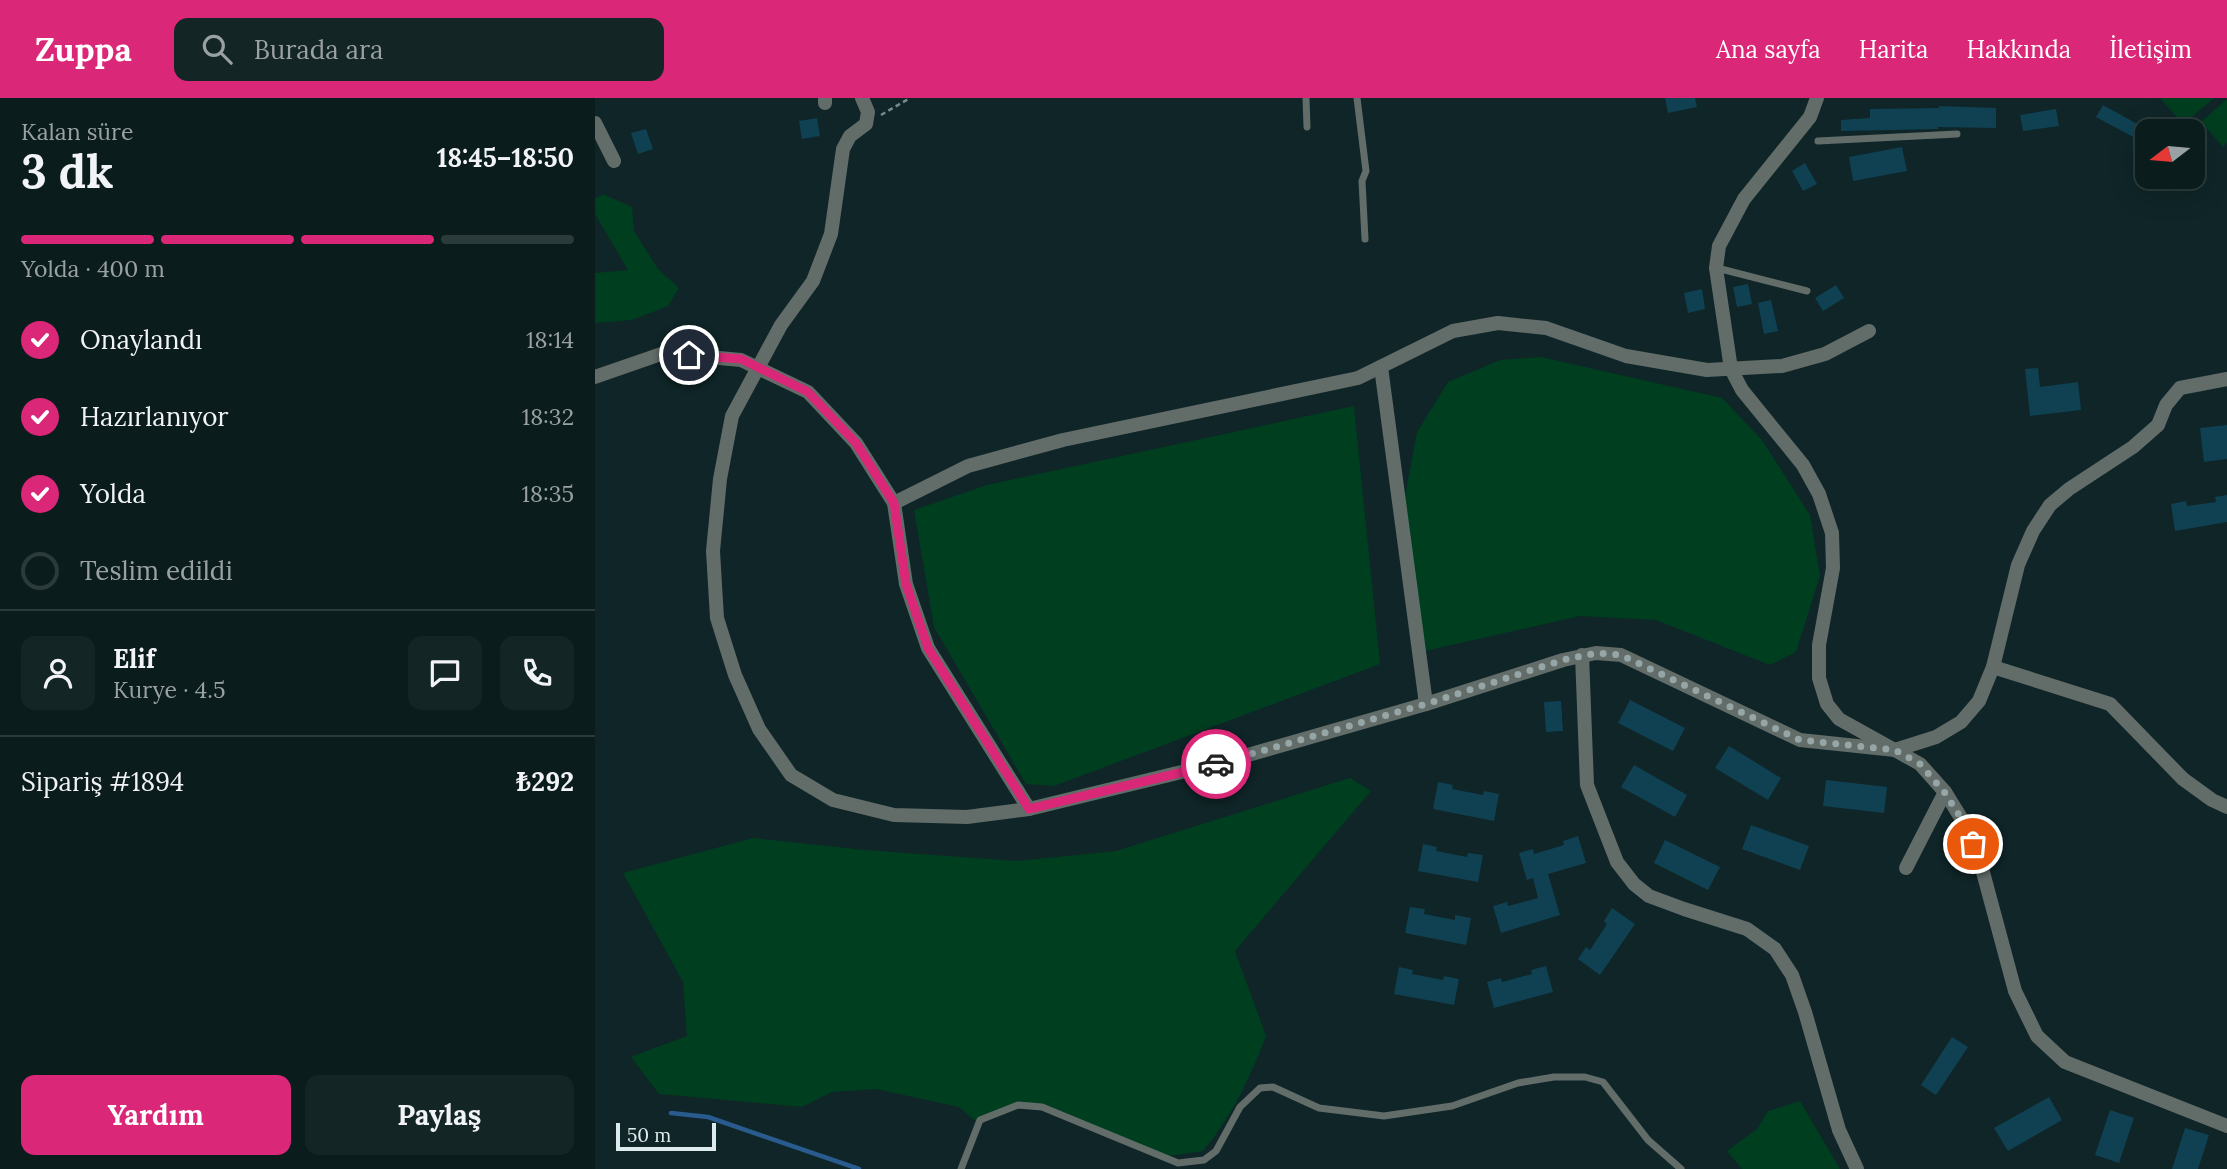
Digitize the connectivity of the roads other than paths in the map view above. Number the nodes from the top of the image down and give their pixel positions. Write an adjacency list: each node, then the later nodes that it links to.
1 (862, 98): 15 (street)
2 (1306, 98): 6 (lane)
3 (1357, 98): 10 (lane)
4 (1817, 98): 11 (street)
5 (595, 123): 9 (street)
6 (1307, 127)
7 (1957, 134): 8 (lane)
8 (1818, 141)
9 (614, 161)
10 (1365, 239)
11 (1716, 268): 12 (lane); 16 (street)
12 (1807, 291)
13 (1869, 331): 16 (street)
14 (1381, 367): 16 (street); 19 (street); 22 (street)
15 (758, 368): 17 (street); 19 (street); 26 (street)
16 (1731, 369): 23 (street)
17 (595, 377)
18 (2227, 379): 21 (street)
19 (894, 503): 26 (street)
20 (1582, 655): 22 (street); 23 (street); 31 (street)
21 (1993, 667): 23 (street); 25 (street)
22 (1426, 704): 26 (street)
23 (1895, 750): 24 (street)
24 (1945, 793): 27 (street); 28 (street)
25 (2227, 807)
26 (1029, 809)
27 (1906, 868)
28 (2227, 1126)
29 (961, 1169): 30 (lane)
30 (1681, 1169)
31 (1857, 1169)

